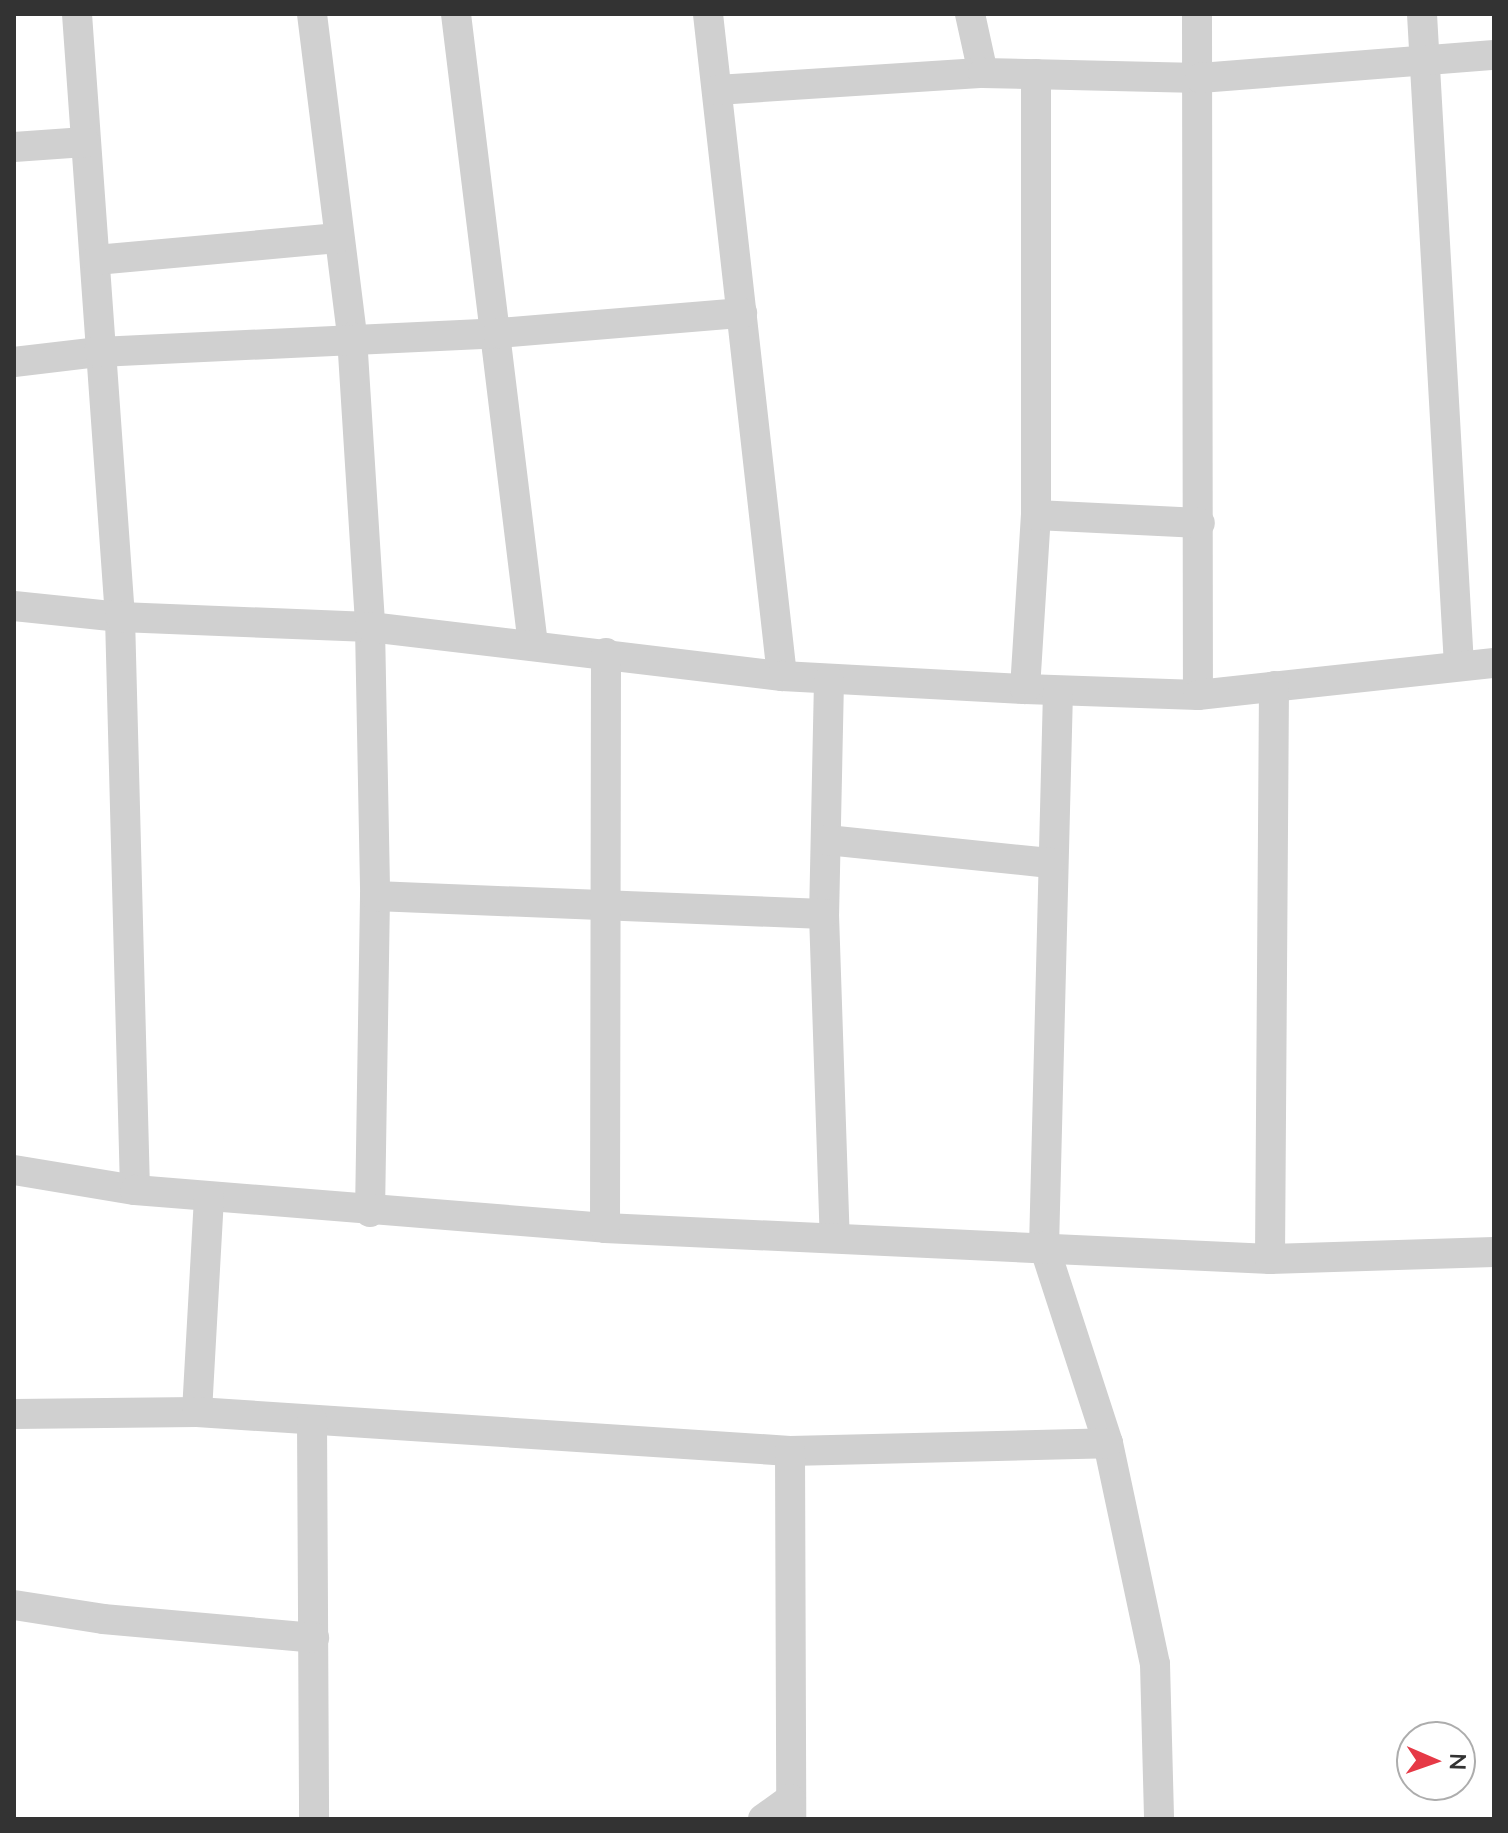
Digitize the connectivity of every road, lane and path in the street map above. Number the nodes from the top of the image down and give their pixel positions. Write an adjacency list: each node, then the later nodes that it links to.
1 (77, 14): 14 (street)
2 (312, 14): 16 (street)
3 (456, 14): 19 (street)
4 (708, 14): 13 (street)
5 (970, 14): 10 (street)
6 (1197, 14): 12 (street)
7 (1422, 14): 9 (street)
8 (1494, 55): 9 (street)
9 (1426, 59): 12 (street); 31 (street)
10 (983, 73): 11 (street); 13 (street)
11 (1036, 74): 12 (street); 23 (street)
12 (1200, 78): 24 (street)
13 (717, 90): 18 (street)
14 (85, 142): 15 (street); 17 (street)
15 (14, 147)
16 (338, 238): 17 (street); 20 (street)
17 (96, 260): 21 (street)
18 (742, 313): 19 (street); 32 (street)
19 (498, 333): 20 (street); 28 (street)
20 (352, 337): 21 (street); 27 (street)
21 (99, 352): 22 (street); 26 (street)
22 (14, 362)
23 (1036, 515): 24 (street); 35 (street)
24 (1200, 523): 37 (street)
25 (14, 606): 26 (street)
26 (120, 617): 27 (street); 44 (street)
27 (370, 627): 28 (street); 40 (street)
28 (533, 645): 29 (street)
29 (606, 653): 32 (street); 41 (street)
30 (1494, 663): 31 (street)
31 (1459, 665): 34 (street)
32 (782, 676): 33 (street)
33 (829, 680): 35 (street); 38 (street)
34 (1274, 686): 37 (street); 51 (street)
35 (1025, 689): 36 (street)
36 (1058, 691): 37 (street); 39 (street)
37 (1198, 695)
38 (827, 840): 39 (street); 42 (street)
39 (1050, 863): 49 (street)
40 (375, 896): 41 (street); 46 (street)
41 (602, 907): 42 (street); 47 (street)
42 (824, 914): 48 (street)
43 (14, 1170): 44 (street)
44 (135, 1190): 45 (street)
45 (209, 1197): 46 (street); 52 (street)
46 (370, 1212): 47 (street)
47 (605, 1228): 48 (street)
48 (835, 1238): 49 (street)
49 (1044, 1246): 51 (street); 55 (street)
50 (1494, 1252): 51 (street)
51 (1270, 1259)
52 (197, 1412): 53 (street); 54 (street)
53 (14, 1414)
54 (312, 1420): 56 (street); 58 (street)
55 (1108, 1443): 56 (street); 62 (street)
56 (790, 1451): 59 (street)
57 (14, 1605): 58 (street)
58 (314, 1638): 60 (street)
59 (791, 1809): 61 (street)
60 (314, 1819)
61 (763, 1819)
62 (1159, 1819)

